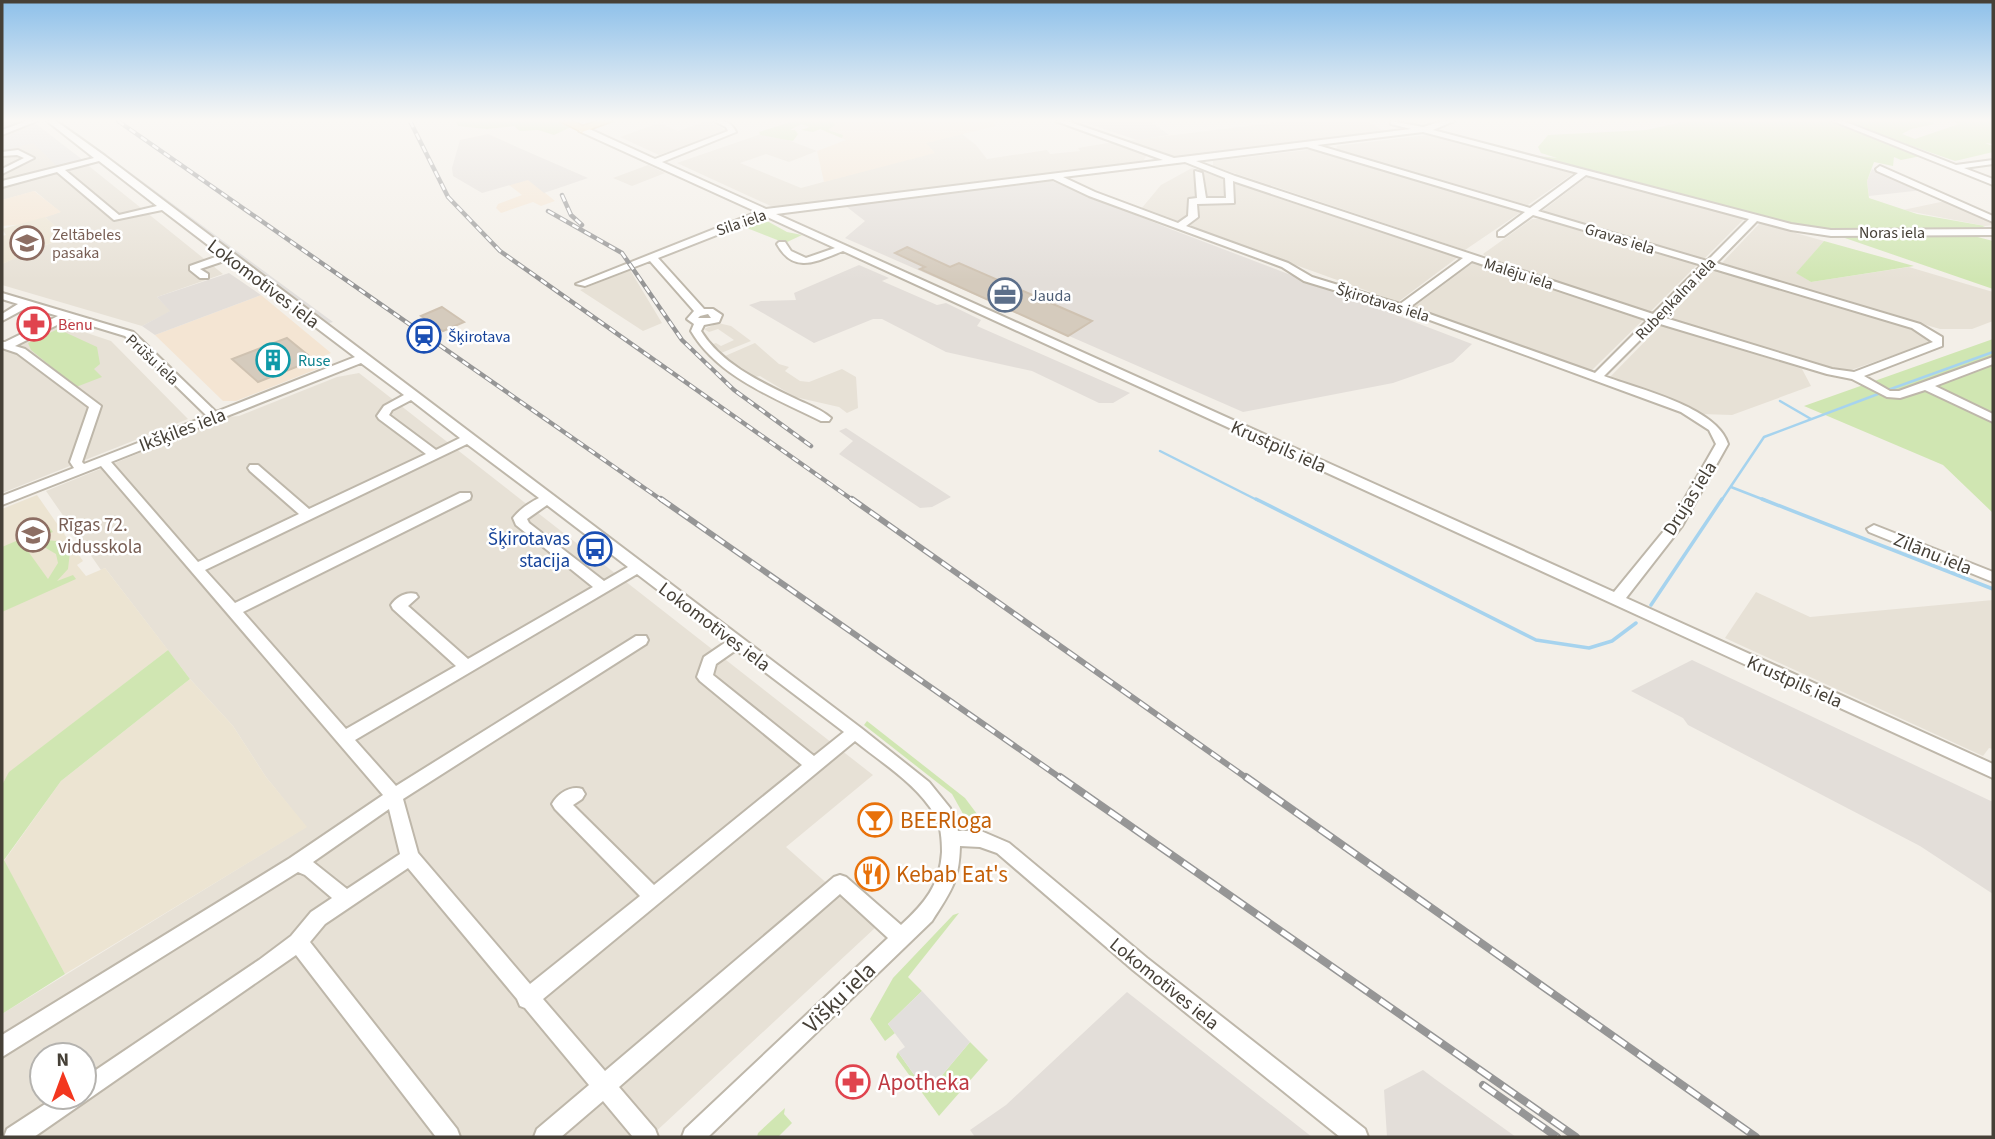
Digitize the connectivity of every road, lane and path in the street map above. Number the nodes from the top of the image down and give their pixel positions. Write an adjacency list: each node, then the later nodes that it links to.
1 (2, 174): 16 (street)
2 (39, 174): 16 (street)
3 (64, 174): 20 (street)
4 (122, 174): 20 (street, Lokomotīves iela)
5 (682, 174): 22 (street, Krustpils iela)
6 (1069, 174): 14 (street, Sila iela)
7 (1198, 174): 19 (street)
8 (1223, 174): 15 (street, Malēju iela)
9 (1407, 174): 21 (street, Gravas iela)
10 (1582, 174): 21 (street)
11 (1588, 174): 23 (street, Noras iela)
12 (1893, 174): 24 (street)
13 (1976, 174): 17 (street)
14 (1054, 176): 22 (street, Sila iela); 25 (street, Šķirotavas iela)
15 (1232, 178): 19 (street); 32 (street, Malēju iela)
16 (14, 181): 18 (street)
17 (1993, 182)
18 (2, 184)
19 (1202, 201): 25 (street)
20 (164, 207): 31 (street, Lokomotīves iela)
21 (1530, 211): 26 (street); 33 (street, Gravas iela)
22 (766, 212): 29 (street, Krustpils iela); 30 (street, Sila iela)
23 (1755, 218): 27 (street, Noras iela); 33 (street, Rubeņkalna iela)
24 (1993, 219)
25 (1178, 227): 38 (street, Šķirotavas iela)
26 (1501, 234)
27 (1991, 234)
28 (782, 244): 29 (street)
29 (844, 248): 68 (street, Krustpils iela)
30 (651, 256): 35 (street, Sila iela); 50 (street)
31 (228, 257): 34 (street); 43 (street, Lokomotīves iela)
32 (1471, 257): 38 (street); 41 (street, Malēju iela)
33 (1708, 264): 41 (street, Rubeņkalna iela); 45 (street, Gravas iela)
34 (204, 276)
35 (580, 284)
36 (2, 296): 37 (street, Prūšu iela)
37 (28, 303): 39 (street, Prūšu iela); 40 (street)
38 (1401, 308): 46 (street, Šķirotavas iela)
39 (69, 315): 42 (street); 49 (street, Prūšu iela)
40 (2, 318)
41 (1655, 318): 45 (street, Malēju iela); 46 (street, Rubeņkalna iela)
42 (4, 346): 57 (street)
43 (363, 358): 48 (street, Lokomotīves iela); 49 (street, Ikšķiles iela)
44 (1993, 360): 47 (street, Malēju iela)
45 (1855, 376): 47 (street, Malēju iela)
46 (1596, 378): 52 (street, Šķirotavas iela)
47 (1924, 385): 51 (street)
48 (412, 395): 53 (street, Lokomotīves iela); 54 (street)
49 (214, 416): 55 (street, Ikšķiles iela)
50 (825, 418)
51 (1993, 418)
52 (1714, 427): 68 (street, Drujas iela)
53 (468, 439): 54 (street); 59 (street, Lokomotīves iela)
54 (435, 455): 61 (street)
55 (103, 461): 57 (street, Ikšķiles iela); 63 (street)
56 (254, 468): 61 (street)
57 (82, 469): 60 (street, Ikšķiles iela)
58 (460, 497): 69 (street)
59 (548, 499): 64 (street, Lokomotīves iela); 66 (street)
60 (2, 501)
61 (308, 515): 63 (street)
62 (1874, 529): 65 (street, Zilānu iela)
63 (197, 568): 69 (street)
64 (637, 568): 66 (street); 71 (street, Lokomotīves iela)
65 (1993, 577)
66 (601, 586): 72 (street)
67 (411, 597): 72 (street)
68 (1616, 600): 76 (street, Krustpils iela)
69 (234, 610): 74 (street)
70 (641, 640): 78 (street)
71 (736, 642): 73 (street, Lokomotīves iela); 75 (street)
72 (464, 665): 74 (street)
73 (855, 732): 75 (street); 79 (street, Lokomotīves iela)
74 (344, 738): 78 (street)
75 (814, 765): 82 (street)
76 (1993, 771)
77 (576, 794): 82 (street)
78 (394, 796): 80 (street); 81 (street)
79 (951, 838): 84 (street, Višķu iela); 96 (street, Lokomotīves iela)
80 (410, 857): 83 (street); 86 (street)
81 (296, 864): 83 (street); 87 (street)
82 (653, 896): 86 (street)
83 (346, 899): 85 (street)
84 (902, 938): 89 (street); 95 (street, Višķu iela)
85 (298, 942): 88 (street); 92 (street)
86 (527, 999): 89 (street)
87 (2, 1047)
88 (98, 1081)
89 (604, 1085): 93 (street); 94 (street)
90 (54, 1111): 91 (street)
91 (16, 1137)
92 (449, 1137)
93 (545, 1137)
94 (647, 1137)
95 (693, 1137)
96 (1357, 1137)

